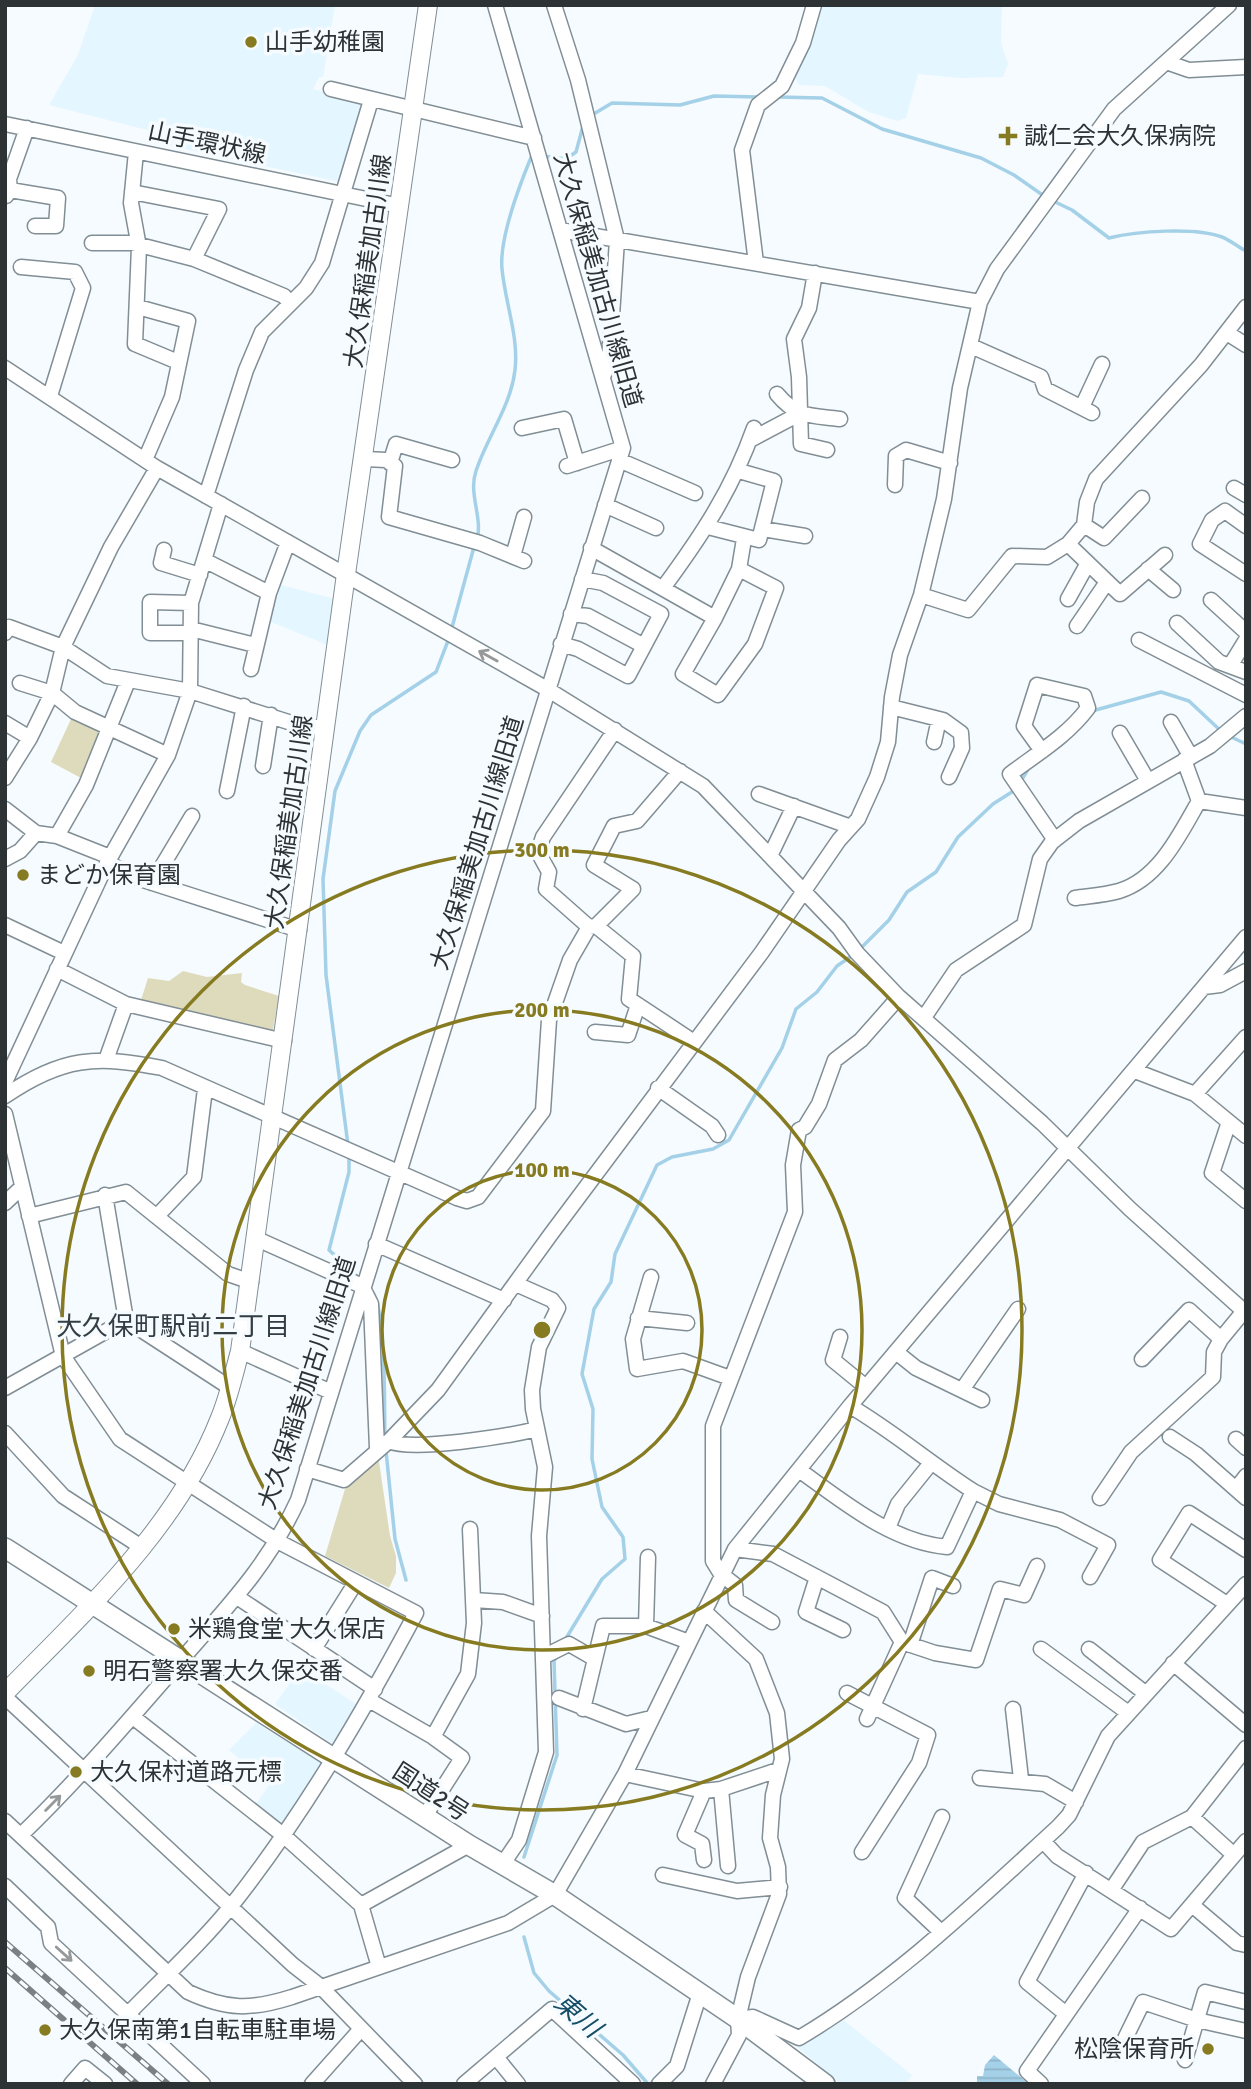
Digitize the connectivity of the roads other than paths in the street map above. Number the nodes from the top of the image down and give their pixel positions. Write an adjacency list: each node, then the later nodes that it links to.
1 (428, 5): 10 (main road, 大久保稲美加古川線)
2 (495, 5): 13 (street, 大久保稲美加古川線旧道)
3 (554, 5): 21 (street)
4 (814, 5): 25 (street)
5 (1229, 5): 6 (street)
6 (1166, 62): 7 (street); 29 (street)
7 (1246, 67)
8 (331, 89): 9 (street)
9 (371, 100): 10 (street); 17 (street)
10 (414, 108): 13 (street); 18 (main road, 大久保稲美加古川線)
11 (5, 124): 12 (street, 山手環状線)
12 (27, 128): 14 (street, 山手環状線); 15 (street)
13 (534, 138): 20 (street, 大久保稲美加古川線旧道)
14 (136, 152): 16 (street); 17 (street, 山手環状線)
15 (7, 186): 19 (street)
16 (132, 192): 23 (street); 24 (street)
17 (342, 195): 18 (street, 山手環状線); 28 (street)
18 (400, 205): 46 (main road, 大久保稲美加古川線)
19 (35, 226)
20 (560, 230): 21 (street); 38 (street, 大久保稲美加古川線旧道)
21 (617, 240): 25 (street); 38 (street)
22 (92, 243): 23 (street)
23 (139, 247): 24 (street); 30 (street)
24 (194, 259): 28 (street)
25 (756, 263): 27 (street)
26 (21, 267): 40 (street)
27 (815, 273): 29 (street); 41 (street)
28 (289, 302): 54 (street)
29 (980, 302): 34 (street)
30 (138, 307): 35 (street); 35 (street)
31 (1245, 308): 32 (street)
32 (1227, 333): 33 (street); 59 (street)
33 (1246, 345)
34 (971, 346): 36 (street); 49 (street)
35 (178, 362): 50 (street)
36 (1102, 364)
37 (5, 368): 40 (street)
38 (603, 377): 45 (street, 大久保稲美加古川線旧道)
39 (776, 394): 41 (street)
40 (50, 396): 50 (street)
41 (799, 414): 42 (street); 44 (street); 51 (street)
42 (840, 419)
43 (522, 428): 45 (street)
44 (827, 450)
45 (621, 454): 53 (street); 57 (street, 大久保稲美加古川線旧道)
46 (365, 459): 48 (street); 75 (main road, 大久保稲美加古川線)
47 (452, 460): 48 (street)
48 (390, 463): 58 (street)
49 (950, 463): 52 (street); 83 (street)
50 (151, 464): 54 (street); 99 (street)
51 (739, 471): 62 (street); 63 (street)
52 (895, 485)
53 (695, 493)
54 (206, 496): 56 (street)
55 (1142, 498): 59 (street)
56 (221, 504): 66 (street); 71 (street)
57 (605, 505): 61 (street); 68 (street, 大久保稲美加古川線旧道)
58 (524, 517)
59 (1084, 525): 67 (street)
60 (1246, 526): 76 (street)
61 (656, 527)
62 (708, 527): 65 (street); 80 (street)
63 (762, 528): 64 (street); 65 (street)
64 (804, 536)
65 (744, 539): 73 (street)
66 (288, 542): 75 (street); 82 (street)
67 (1069, 544): 72 (street); 83 (street)
68 (591, 548): 78 (street, 大久保稲美加古川線旧道); 80 (street)
69 (164, 550): 77 (street)
70 (1165, 555): 74 (street)
71 (204, 560): 77 (street); 82 (street)
72 (1088, 563): 79 (street); 84 (street)
73 (739, 569): 88 (street); 88 (street)
74 (1148, 569): 79 (street); 81 (street)
75 (346, 574): 105 (street, one-way to 75); 116 (main road, 大久保稲美加古川線)
76 (1246, 574)
77 (200, 575): 86 (street)
78 (582, 579): 87 (street, 大久保稲美加古川線旧道); 98 (street)
79 (1107, 582): 90 (street)
80 (663, 588): 88 (street)
81 (1173, 590)
82 (269, 593): 97 (street)
83 (921, 595): 110 (street)
84 (1069, 599)
85 (1211, 600): 92 (street)
86 (191, 603): 91 (street); 91 (street)
87 (571, 614): 96 (street, 大久保稲美加古川線旧道); 98 (street)
88 (715, 618)
89 (1177, 623): 100 (street)
90 (1077, 626)
91 (191, 629): 97 (street); 106 (street)
92 (1246, 632)
93 (5, 633): 99 (street)
94 (1139, 640): 108 (street)
95 (1246, 640): 100 (street)
96 (561, 644): 98 (street); 105 (street, 大久保稲美加古川線旧道)
97 (255, 645): 101 (street)
98 (644, 646)
99 (64, 647): 103 (street); 107 (street)
100 (1230, 666): 102 (street)
101 (251, 669)
102 (1246, 672)
103 (128, 681): 106 (street); 117 (street)
104 (20, 683): 107 (street)
105 (547, 690): 118 (street); 176 (street, 大久保稲美加古川線旧道)
106 (190, 691): 109 (street); 123 (street)
107 (52, 693): 117 (street); 120 (street)
108 (1246, 695)
109 (244, 706): 111 (street); 130 (street)
110 (891, 707): 113 (street); 137 (street)
111 (271, 715): 116 (street); 125 (street)
112 (1246, 716): 124 (street)
113 (939, 719): 121 (street); 127 (street)
114 (1171, 722): 124 (street)
115 (5, 723): 120 (street)
116 (326, 728): 149 (main road, 大久保稲美加古川線)
117 (109, 730): 123 (street); 139 (street)
118 (615, 730): 126 (street); 148 (street)
119 (1120, 733): 129 (street)
120 (30, 738): 128 (street)
121 (934, 742)
122 (1042, 751): 122 (street); 140 (street)
123 (168, 755): 143 (street)
124 (1188, 759): 129 (street); 132 (street)
125 (263, 766)
126 (680, 771): 141 (street); 148 (street)
127 (949, 777)
128 (5, 778)
129 (1148, 781): 140 (street)
130 (227, 791)
131 (759, 794): 133 (street)
132 (1199, 801): 135 (street); 146 (street)
133 (794, 806): 137 (street); 141 (street)
134 (5, 808): 138 (street)
135 (1246, 808)
136 (192, 816): 144 (street)
137 (851, 827): 145 (street)
138 (36, 833): 139 (street); 142 (street)
139 (57, 836): 143 (street)
140 (1055, 840): 158 (street)
141 (770, 856): 145 (street)
142 (5, 859)
143 (108, 860): 144 (street); 151 (street)
144 (152, 883): 149 (street)
145 (804, 893): 155 (street); 161 (street)
146 (1075, 898)
147 (5, 925): 151 (street)
148 (593, 927): 157 (street); 176 (street)
149 (299, 930): 160 (main road, 大久保稲美加古川線)
150 (1246, 937): 154 (street)
151 (64, 953): 152 (street)
152 (57, 969): 156 (street); 165 (street)
153 (1246, 971): 154 (street)
154 (1204, 987): 164 (street)
155 (899, 997): 158 (street); 201 (street)
156 (126, 1004): 160 (street); 163 (street)
157 (638, 1005): 159 (street); 161 (street)
158 (925, 1016): 175 (street)
159 (595, 1032)
160 (284, 1041): 171 (main road, 大久保稲美加古川線)
161 (694, 1042): 166 (street)
162 (1244, 1042): 168 (street)
163 (106, 1060): 167 (street); 169 (street)
164 (1135, 1071): 168 (street); 175 (street)
165 (5, 1082)
166 (658, 1088): 173 (street); 187 (street)
167 (205, 1089): 171 (street); 181 (street)
168 (1195, 1094): 172 (street)
169 (5, 1096)
170 (5, 1114): 177 (street)
171 (274, 1118): 176 (street); 183 (main road, 大久保稲美加古川線)
172 (1230, 1122): 174 (street); 179 (street)
173 (718, 1135)
174 (1246, 1136)
175 (1067, 1150): 191 (street); 198 (street)
176 (399, 1174): 184 (street, 大久保稲美加古川線旧道)
177 (22, 1187): 180 (street); 182 (street)
178 (105, 1195): 181 (street); 182 (street); 193 (street)
179 (1246, 1200)
180 (5, 1203)
181 (159, 1215): 186 (street)
182 (29, 1216): 199 (street)
183 (257, 1239): 186 (main road, 大久保稲美加古川線); 188 (street)
184 (376, 1244): 188 (street, 大久保稲美加古川線旧道); 189 (street)
185 (651, 1277): 192 (street)
186 (251, 1282): 197 (main road, 大久保稲美加古川線)
187 (516, 1284): 189 (street); 209 (street)
188 (362, 1286): 206 (street, 大久保稲美加古川線旧道); 212 (street)
189 (504, 1300): 212 (street)
190 (1018, 1309): 205 (street)
191 (1245, 1312): 196 (street)
192 (638, 1318): 194 (street); 201 (street)
193 (126, 1320): 199 (street); 202 (street)
194 (687, 1323)
195 (840, 1337): 203 (street)
196 (1221, 1339): 200 (street); 220 (street)
197 (240, 1351): 202 (main road, 大久保稲美加古川線); 206 (street)
198 (896, 1352): 203 (street); 205 (street)
199 (63, 1356): 204 (street); 217 (street)
200 (1142, 1359)
201 (730, 1378): 230 (street)
202 (229, 1387): 217 (main road, 大久保稲美加古川線)
203 (866, 1387): 208 (street)
204 (5, 1388)
205 (962, 1390): 207 (street)
206 (331, 1392): 214 (street, 大久保稲美加古川線旧道)
207 (982, 1400)
208 (850, 1406): 213 (street); 215 (street)
209 (537, 1429): 212 (street); 241 (street)
210 (5, 1433): 224 (street)
211 (1170, 1437): 219 (street)
212 (383, 1445): 214 (street)
213 (931, 1463): 218 (street); 221 (street)
214 (307, 1469): 223 (street, 大久保稲美加古川線旧道)
215 (799, 1470): 221 (street); 225 (street)
216 (1246, 1476): 219 (street)
217 (187, 1484): 223 (street); 224 (main road, 大久保稲美加古川線)
218 (974, 1491): 221 (street); 232 (street)
219 (1241, 1493)
220 (1100, 1498)
221 (888, 1528)
222 (470, 1529): 237 (street)
223 (279, 1542): 233 (street); 236 (street, 大久保稲美加古川線旧道)
224 (143, 1548): 238 (main road, 大久保稲美加古川線)
225 (735, 1549): 230 (street); 231 (street)
226 (1246, 1550): 239 (street)
227 (6, 1551): 238 (highway, 国道2号)
228 (648, 1557): 243 (street)
229 (1037, 1566): 246 (street)
230 (721, 1574): 240 (street); 242 (street)
231 (817, 1577): 244 (street); 246 (street)
232 (1090, 1577)
233 (356, 1582): 247 (street); 257 (street)
234 (953, 1586): 246 (street)
235 (1244, 1589): 239 (street)
236 (237, 1597): 247 (street); 252 (street, 大久保稲美加古川線旧道)
237 (474, 1600): 241 (street); 266 (street)
238 (92, 1604): 252 (highway, 国道2号); 256 (main road, 大久保稲美加古川線)
239 (1227, 1604): 253 (street)
240 (704, 1611): 245 (street); 269 (street)
241 (542, 1616): 250 (street)
242 (772, 1622)
243 (646, 1626): 245 (street); 251 (street)
244 (843, 1630)
245 (689, 1642): 264 (street)
246 (906, 1644): 262 (street)
247 (314, 1648): 257 (street)
248 (1041, 1649): 261 (street)
249 (1089, 1649): 255 (street)
250 (543, 1657): 251 (street); 288 (street)
251 (595, 1659): 259 (street)
252 (180, 1661): 263 (street, 大久保稲美加古川線旧道); 268 (highway, 国道2号)
253 (1173, 1663): 255 (street); 265 (street)
254 (847, 1693): 262 (street)
255 (1145, 1693): 261 (street)
256 (5, 1695): 270 (street)
257 (372, 1695): 266 (street); 268 (street)
258 (559, 1698): 259 (street)
259 (583, 1709): 264 (street)
260 (1013, 1709): 273 (street)
261 (1127, 1712): 276 (street)
262 (870, 1713): 285 (street)
263 (133, 1717): 270 (street, 大久保稲美加古川線旧道); 281 (street)
264 (651, 1718): 271 (street)
265 (1246, 1725)
266 (433, 1737): 277 (street)
267 (1246, 1748): 279 (street)
268 (332, 1756): 277 (highway, 国道2号); 281 (street)
269 (778, 1770): 274 (street); 293 (street)
270 (85, 1772): 280 (street, 大久保稲美加古川線旧道, one-way to 270); 298 (street)
271 (625, 1774): 275 (street); 295 (street)
272 (980, 1778): 273 (street)
273 (1021, 1779): 276 (street)
274 (721, 1789): 275 (street); 289 (street)
275 (704, 1791): 287 (street)
276 (1076, 1802): 282 (street)
277 (425, 1816): 284 (highway, 国道2号)
278 (942, 1817): 300 (street)
279 (1192, 1817): 286 (street); 294 (street)
280 (11, 1830): 303 (street)
281 (283, 1835): 296 (street); 298 (street)
282 (1043, 1841): 290 (street); 300 (street)
283 (1246, 1841): 286 (street)
284 (469, 1845): 288 (highway, 国道2号); 296 (street)
285 (862, 1852)
286 (1234, 1855): 297 (street)
287 (704, 1860)
288 (502, 1865): 295 (highway, 国道2号)
289 (728, 1866)
290 (1086, 1873): 294 (street); 308 (street)
291 (663, 1875): 293 (street)
292 (5, 1886): 307 (street, one-way to 307)
293 (780, 1887): 309 (street)
294 (1112, 1889): 299 (street)
295 (555, 1895): 302 (street); 305 (highway, 国道2号)
296 (361, 1905): 302 (street)
297 (1192, 1905): 299 (street); 301 (street)
298 (230, 1907): 303 (street); 304 (street)
299 (1140, 1908): 308 (street)
300 (940, 1931): 309 (street)
301 (1243, 1940)
302 (379, 1967): 304 (street)
303 (168, 1974): 304 (street); 307 (street)
304 (320, 1986): 311 (street)
305 (700, 1993): 309 (highway, 国道2号); 316 (street)
306 (1246, 2002): 310 (street)
307 (129, 2013): 319 (street)
308 (1066, 2014): 327 (street)
309 (738, 2019): 325 (street); 326 (highway, 国道2号)
310 (1197, 2020): 312 (street); 313 (street); 315 (street)
311 (361, 2029): 320 (street); 321 (street)
312 (1246, 2031)
313 (1118, 2053)
314 (496, 2057): 322 (street); 323 (street); 324 (street)
315 (1185, 2060)
316 (667, 2081)
317 (71, 2084): 318 (street)
318 (105, 2084)
319 (203, 2084)
320 (312, 2084)
321 (415, 2084)
322 (464, 2084)
323 (518, 2084)
324 (633, 2084)
325 (713, 2084)
326 (825, 2084)
327 (1041, 2084)

